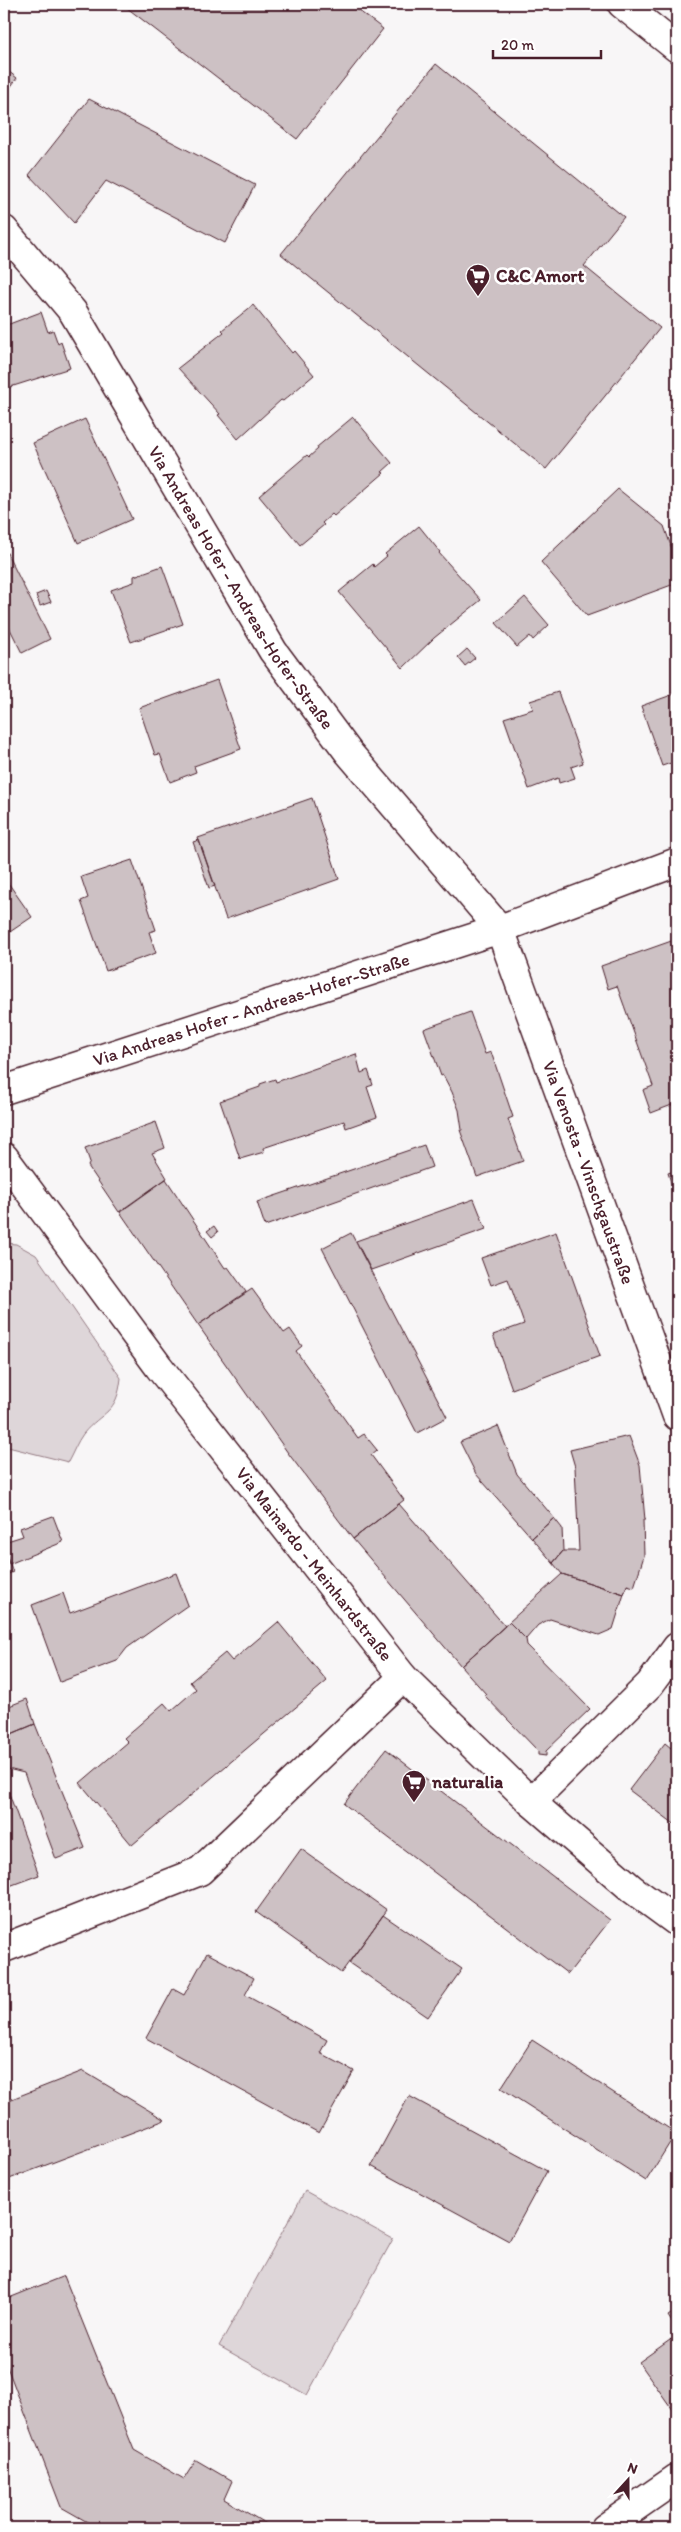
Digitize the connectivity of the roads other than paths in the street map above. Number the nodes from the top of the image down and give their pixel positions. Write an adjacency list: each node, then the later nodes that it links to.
1 (622, 4): 2 (street)
2 (677, 48)
3 (4, 230): 5 (street, Via Andreas Hofer - Andreas-Hofer-Straße)
4 (677, 862): 5 (street, Via Andreas Hofer - Andreas-Hofer-Straße)
5 (500, 929): 6 (street, Via Andreas Hofer - Andreas-Hofer-Straße); 8 (street, Via Venosta - Vinschgaustraße)
6 (4, 1090)
7 (4, 1157): 10 (street, Via Mainardo - Meinhardstraße)
8 (677, 1416)
9 (677, 1647): 11 (street)
10 (403, 1678): 11 (street, Via Mainardo - Meinhardstraße); 13 (street)
11 (531, 1802): 12 (street, Via Mainardo - Meinhardstraße)
12 (677, 1922)
13 (4, 1948)
14 (677, 2478): 15 (street)
15 (605, 2528)

